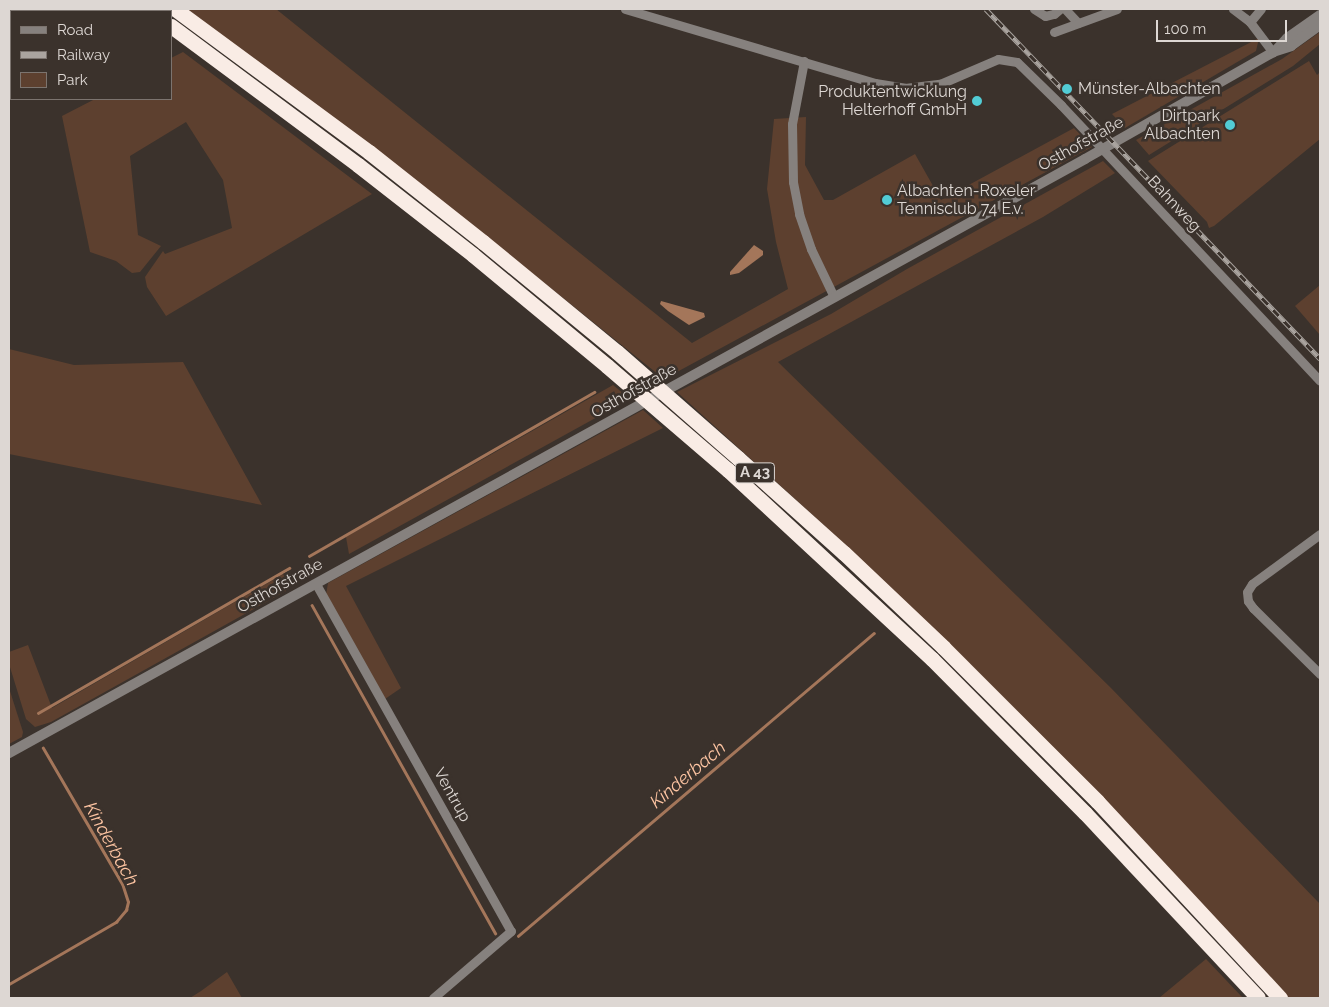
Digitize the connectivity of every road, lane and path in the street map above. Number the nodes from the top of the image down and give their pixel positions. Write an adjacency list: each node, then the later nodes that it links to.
1 (174, 9): 25 (highway, A 43)
2 (625, 9): 16 (street)
3 (1034, 9): 4 (street)
4 (1060, 9)
5 (1065, 9): 11 (street)
6 (1117, 9): 11 (street)
7 (1233, 9): 10 (street)
8 (1261, 9): 10 (street)
9 (1320, 15): 15 (street, Osthofstraße)
10 (1250, 22): 15 (street)
11 (1078, 24): 14 (street)
12 (1320, 26): 15 (street, Osthofstraße)
13 (172, 27): 24 (highway, A 43)
14 (1054, 32)
15 (1273, 52): 17 (street, Osthofstraße)
16 (804, 61): 17 (street); 18 (street, Bahnweg)
17 (834, 297): 20 (street, Osthofstraße)
18 (1320, 381)
19 (1320, 534): 21 (street)
20 (316, 584): 22 (street, Osthofstraße); 23 (street, Ventrup)
21 (1320, 674)
22 (9, 753)
23 (433, 998)
24 (1258, 998)
25 (1280, 998)

